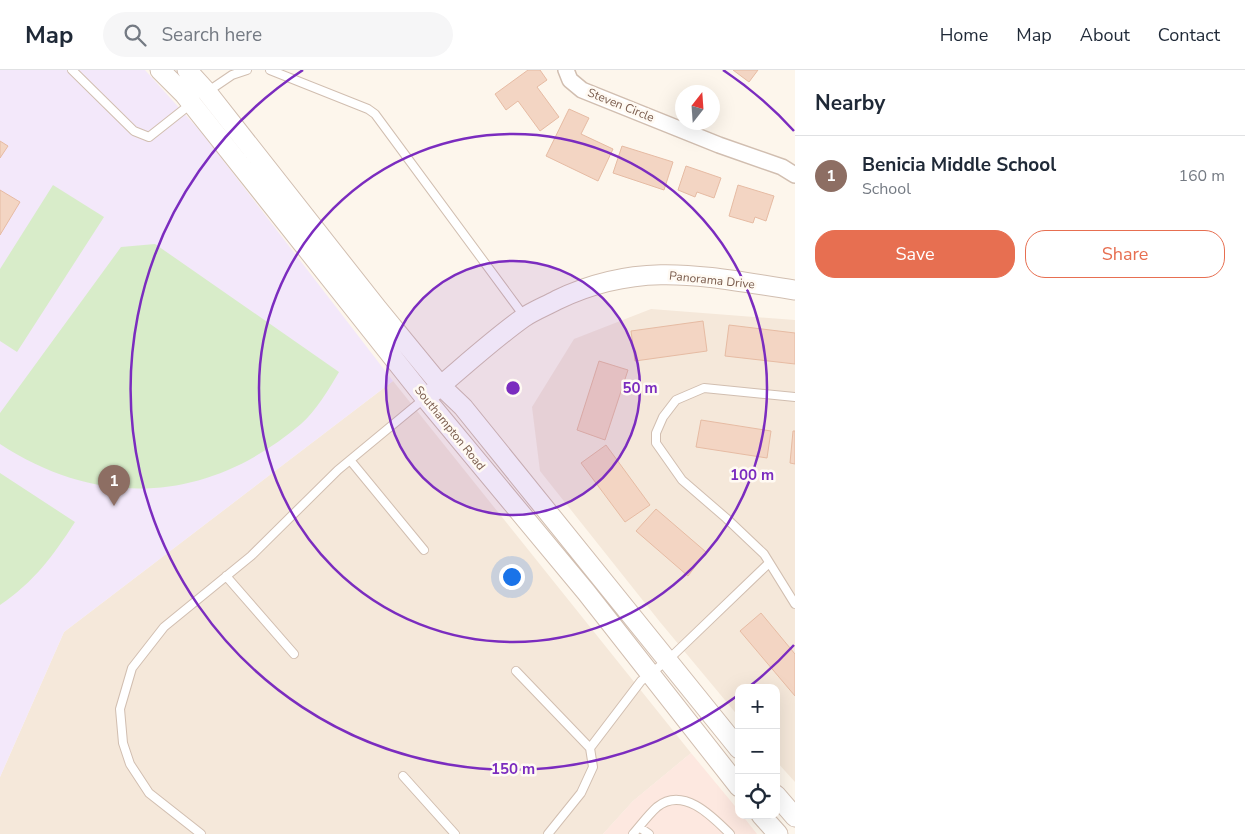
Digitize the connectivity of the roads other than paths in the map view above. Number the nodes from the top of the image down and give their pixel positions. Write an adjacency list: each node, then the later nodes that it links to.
1 (72, 70): 8 (lane)
2 (160, 70): 8 (street, Southampton Road)
3 (187, 70): 7 (street, Southampton Road)
4 (247, 70): 7 (lane)
5 (270, 70): 11 (lane)
6 (566, 70): 9 (street, Steven Circle)
7 (208, 92): 8 (lane); 12 (street, Southampton Road)
8 (191, 104): 14 (street, Southampton Road)
9 (795, 175)
10 (795, 290): 11 (street, Panorama Drive)
11 (524, 317): 12 (street, Panorama Drive)
12 (441, 386): 14 (street, Panorama Drive); 21 (street, Southampton Road)
13 (795, 397): 17 (lane)
14 (425, 398): 15 (lane); 23 (street, Southampton Road)
15 (350, 460): 16 (lane); 18 (lane)
16 (424, 550)
17 (769, 563): 19 (lane); 21 (lane)
18 (226, 576): 20 (lane); 32 (lane)
19 (795, 604)
20 (294, 654)
21 (668, 659): 23 (lane); 24 (street, Southampton Road)
22 (516, 671): 25 (lane)
23 (650, 674): 25 (lane); 27 (street, Southampton Road)
24 (735, 743)
25 (590, 748): 34 (lane)
26 (403, 776): 33 (lane)
27 (735, 782)
28 (780, 800): 29 (street)
29 (795, 817)
30 (765, 819): 38 (street)
31 (639, 827): 35 (lane); 36 (lane); 37 (lane)
32 (201, 834)
33 (455, 834)
34 (548, 834)
35 (633, 834)
36 (649, 834)
37 (730, 834)
38 (778, 834)

